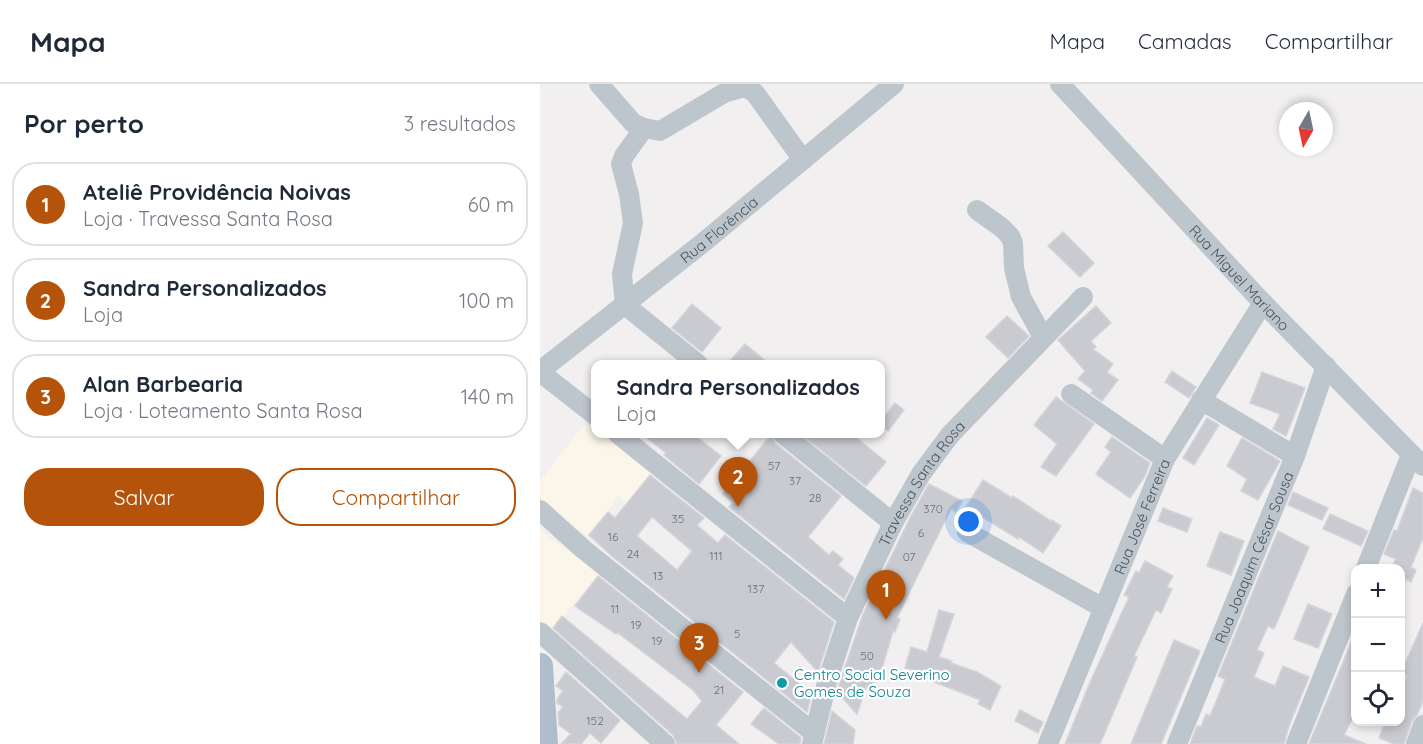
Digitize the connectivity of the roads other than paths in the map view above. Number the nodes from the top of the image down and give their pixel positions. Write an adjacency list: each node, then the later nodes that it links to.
1 (599, 84): 5 (street)
2 (894, 84): 6 (street, Rua Florência)
3 (1060, 84): 9 (street, Rua Miguel Mariano)
4 (745, 85): 5 (street); 6 (street)
5 (644, 128): 10 (street)
6 (802, 160): 10 (street, Rua Florência)
7 (977, 210): 11 (street)
8 (1083, 297): 11 (street, Travessa Santa Rosa)
9 (1263, 303): 13 (street, Rua Miguel Mariano); 16 (street, Rua José Ferreira)
10 (625, 305): 12 (street); 14 (street, Rua Florência)
11 (1043, 337): 24 (street, Travessa Santa Rosa)
12 (693, 360)
13 (1326, 366): 20 (street, Rua Joaquim César Sousa); 22 (street, Rua Miguel Mariano)
14 (540, 371): 17 (street)
15 (1071, 394): 21 (street)
16 (1201, 400): 20 (street); 21 (street, Rua José Ferreira)
17 (591, 412)
18 (623, 438): 29 (street)
19 (788, 438): 24 (street)
20 (1295, 456): 37 (street, Rua Joaquim César Sousa)
21 (1165, 459): 28 (street, Rua José Ferreira)
22 (1417, 461): 26 (street)
23 (540, 510): 33 (street)
24 (893, 523): 29 (street, Travessa Santa Rosa)
25 (967, 532): 28 (street)
26 (1368, 564)
27 (1351, 606): 38 (street)
28 (1103, 608): 36 (street, Rua José Ferreira)
29 (848, 618): 33 (street, Travessa Santa Rosa)
30 (540, 632): 35 (street)
31 (540, 666): 34 (main road)
32 (1423, 725): 39 (street)
33 (813, 738)
34 (545, 744)
35 (665, 744)
36 (1048, 744)
37 (1177, 744)
38 (1296, 744)
39 (1416, 744)

